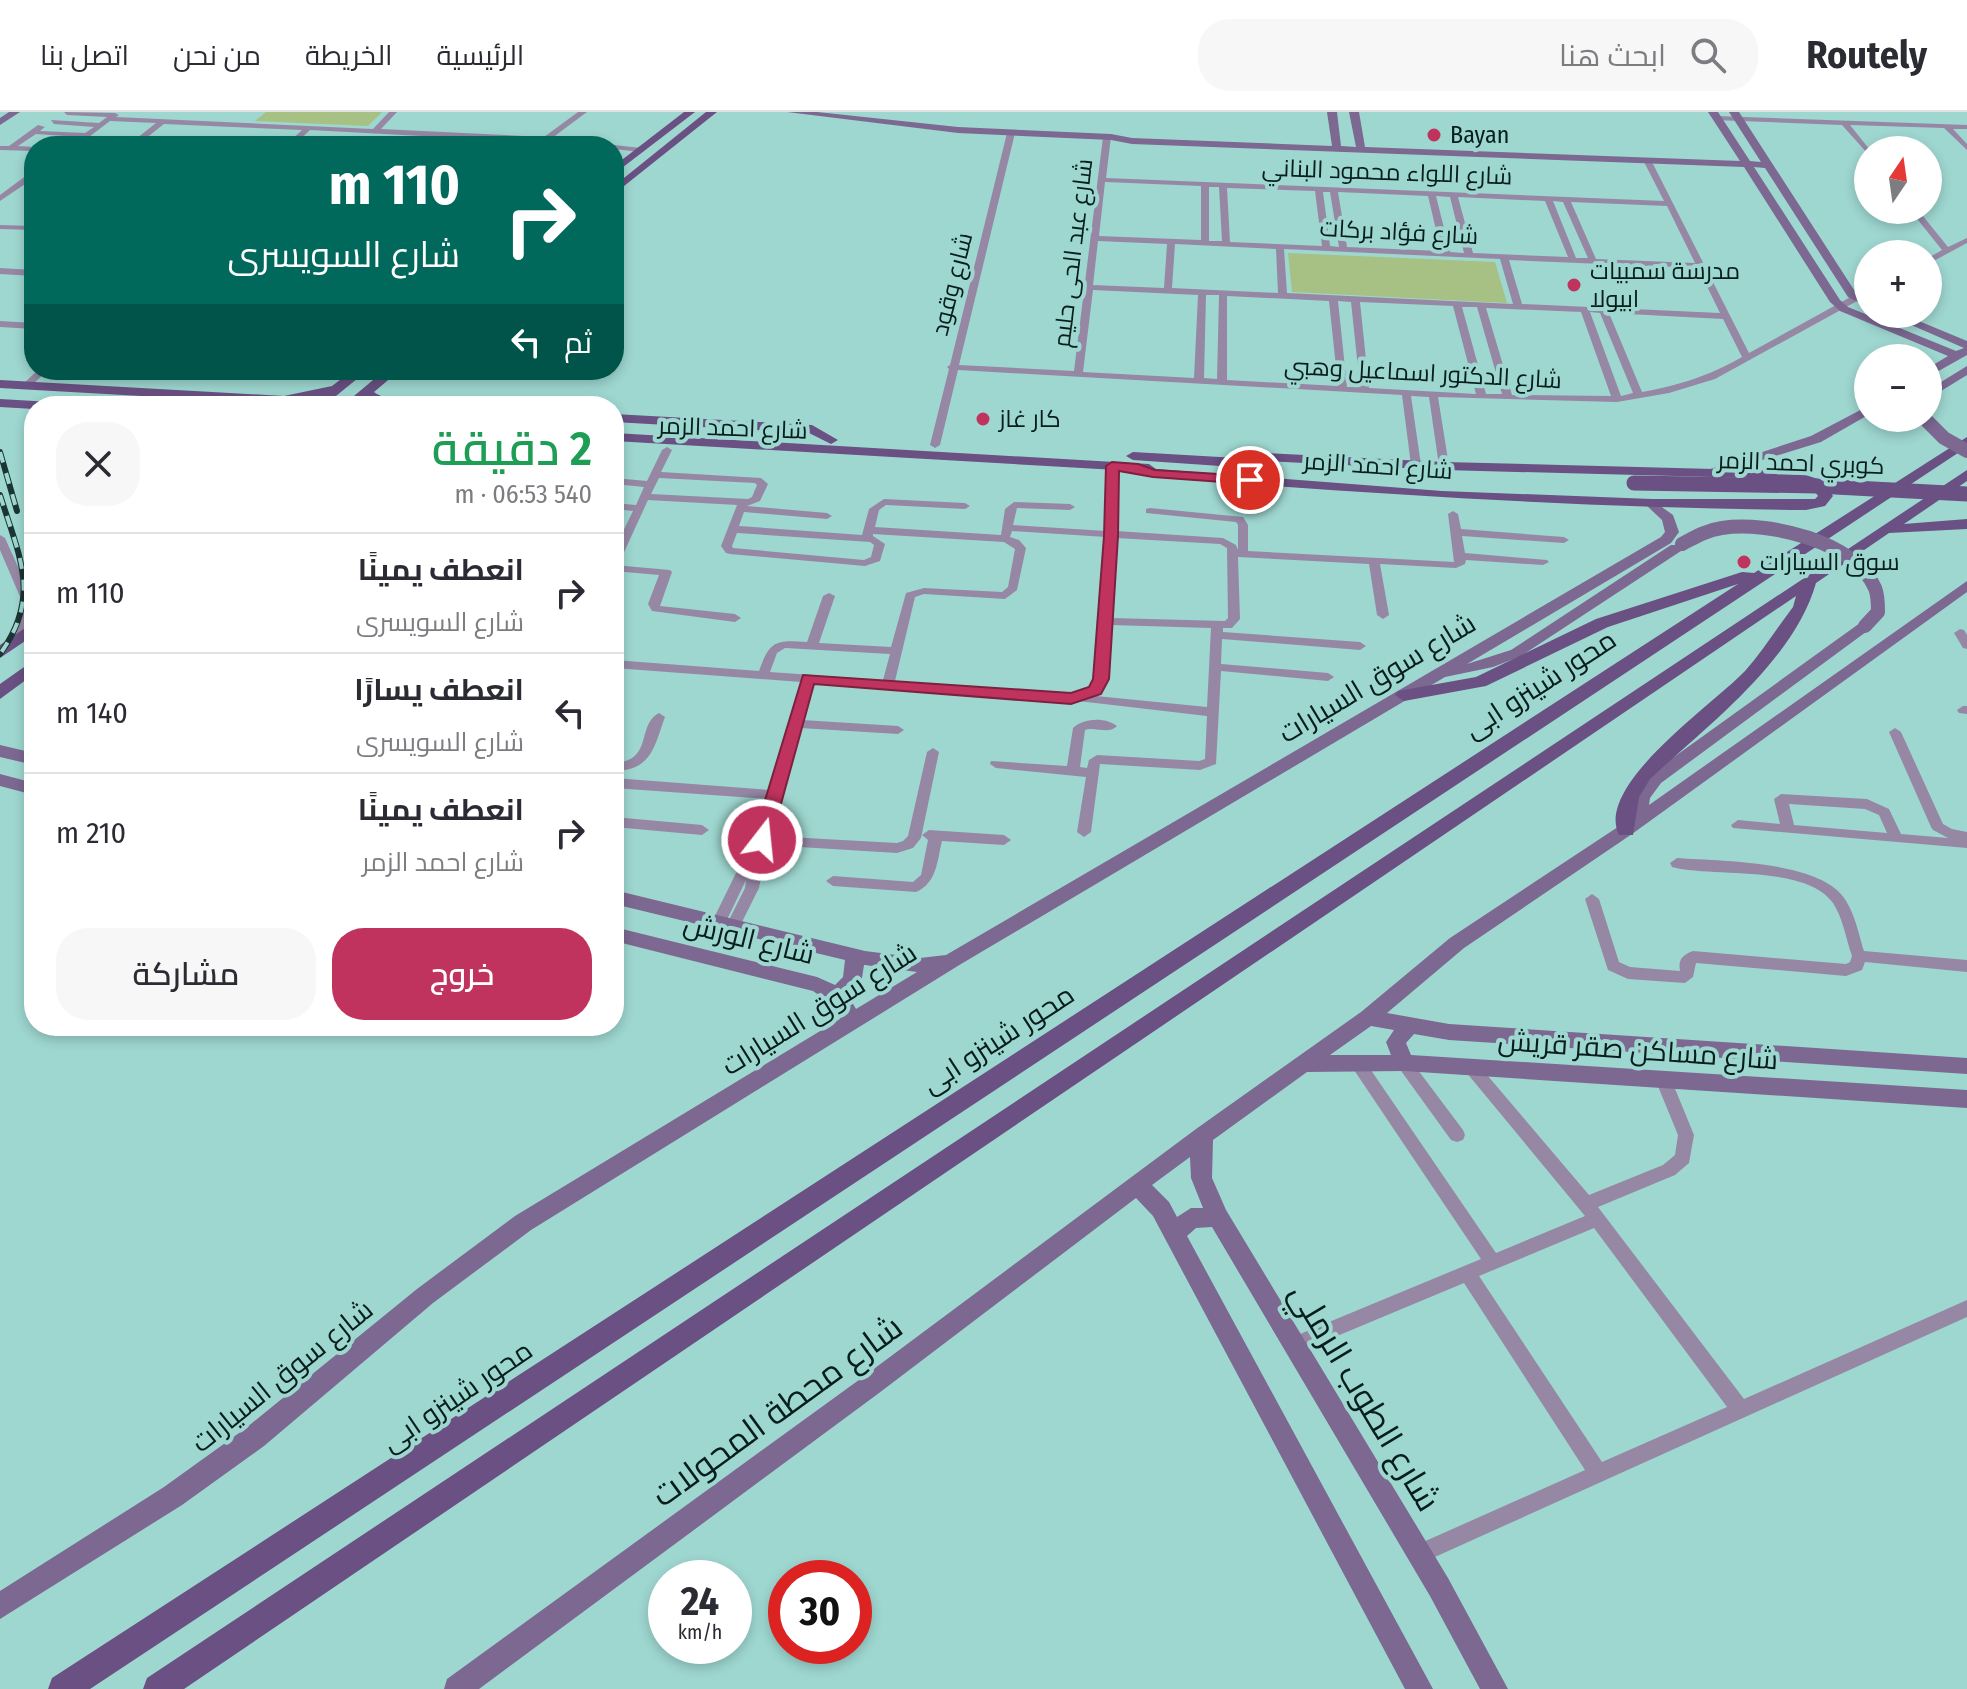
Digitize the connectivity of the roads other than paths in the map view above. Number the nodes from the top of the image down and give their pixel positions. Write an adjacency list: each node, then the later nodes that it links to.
1 (15, 112): 15 (street)
2 (393, 112): 25 (street)
3 (583, 112): 33 (street)
4 (690, 112): 23 (main road)
5 (712, 112): 24 (main road)
6 (792, 112): 10 (street)
7 (1332, 112): 37 (street)
8 (1354, 112): 38 (street)
9 (67, 113): 13 (street)
10 (837, 115): 26 (street)
11 (1715, 115): 12 (street); 46 (street)
12 (1736, 115): 18 (street); 47 (street)
13 (111, 118): 16 (street); 17 (street); 27 (street)
14 (252, 119): 19 (street)
15 (0, 122)
16 (54, 122)
17 (162, 122): 19 (street); 30 (street)
18 (1844, 122): 20 (street); 34 (street)
19 (244, 125): 22 (street)
20 (1946, 126): 21 (street); 42 (street)
21 (1967, 127)
22 (308, 128): 25 (street); 31 (street)
23 (670, 128): 24 (main road); 44 (main road)
24 (689, 130): 50 (main road)
25 (375, 131): 28 (street)
26 (1011, 133): 35 (street); 109 (street, شارع وقود)
27 (87, 135): 29 (street)
28 (469, 135): 32 (street)
29 (30, 136)
30 (144, 136)
31 (300, 136)
32 (488, 136)
33 (549, 136)
34 (1855, 136)
35 (1109, 137): 37 (street); 51 (street, شارع عبد الحى حليم)
36 (24, 140): 40 (street)
37 (1336, 144): 38 (street)
38 (1361, 145): 45 (street); 46 (street)
39 (0, 148): 40 (street)
40 (11, 148): 43 (street)
41 (624, 148): 44 (street)
42 (1967, 148)
43 (24, 149)
44 (641, 150): 48 (main road)
45 (1647, 160): 46 (street); 65 (street)
46 (1743, 160): 47 (street); 98 (street)
47 (1765, 161): 92 (street)
48 (624, 165)
49 (624, 178): 50 (main road)
50 (628, 179): 53 (main road)
51 (1103, 180): 54 (street, شارع اللواء محمود البناني); 69 (street, شارع عبد الحى حليم)
52 (24, 181): 56 (street)
53 (624, 182)
54 (1205, 185): 55 (street, شارع اللواء محمود البناني); 72 (street)
55 (1223, 185): 58 (street, شارع اللواء محمود البناني); 73 (street)
56 (16, 187): 57 (street); 62 (street)
57 (24, 187)
58 (1319, 189): 59 (street, شارع اللواء محمود البناني); 75 (street)
59 (1334, 190): 60 (street, شارع اللواء محمود البناني); 76 (street)
60 (1431, 194): 61 (street, شارع اللواء محمود البناني); 78 (street)
61 (1453, 195): 63 (street, شارع اللواء محمود البناني); 80 (street)
62 (0, 199)
63 (1548, 199): 64 (street, شارع اللواء محمود البناني); 82 (street)
64 (1566, 200): 65 (street, شارع اللواء محمود البناني); 83 (street)
65 (1669, 204): 84 (street)
66 (1925, 224): 77 (street)
67 (0, 227): 68 (street)
68 (24, 228)
69 (1096, 238): 71 (street, شارع فؤاد بركات); 87 (street, شارع عبد الحى حليم)
70 (1967, 240): 77 (street)
71 (1171, 241): 72 (street, شارع فؤاد بركات); 88 (street)
72 (1205, 243): 73 (street, شارع فؤاد بركات)
73 (1226, 244): 74 (street, شارع فؤاد بركات)
74 (1280, 246): 75 (street, شارع فؤاد بركات); 91 (street)
75 (1326, 249): 76 (street, شارع فؤاد بركات)
76 (1343, 249): 78 (street, شارع فؤاد بركات)
77 (1947, 251): 79 (street)
78 (1446, 254): 80 (street, شارع فؤاد بركات)
79 (1942, 254)
80 (1469, 255): 81 (street, شارع فؤاد بركات)
81 (1504, 257): 82 (street, شارع فؤاد بركات); 99 (street)
82 (1573, 260): 83 (street, شارع فؤاد بركات)
83 (1593, 261): 84 (street, شارع فؤاد بركات)
84 (1701, 266): 102 (street)
85 (0, 271): 86 (street)
86 (24, 272)
87 (1089, 287): 88 (street); 111 (street, شارع عبد الحى حليم)
88 (1168, 291): 89 (street)
89 (1202, 292): 90 (street); 115 (street)
90 (1223, 293): 91 (street); 116 (street)
91 (1283, 296): 93 (street)
92 (1854, 296)
93 (1333, 298): 94 (street); 121 (street)
94 (1355, 299): 96 (street); 122 (street)
95 (1854, 299): 98 (street, شارع الدكتور اسماعيل وهبي)
96 (1457, 304): 97 (street); 134 (street)
97 (1481, 305): 99 (street); 135 (street)
98 (1840, 306): 106 (street); 107 (street, شارع الدكتور اسماعيل وهبي)
99 (1518, 307): 100 (street)
100 (1585, 310): 101 (street); 136 (street)
101 (1604, 311): 102 (street); 133 (street)
102 (1726, 316): 107 (street)
103 (0, 324): 104 (street)
104 (24, 325)
105 (1920, 328): 106 (street)
106 (1964, 350): 108 (street)
107 (1748, 359): 133 (street, شارع الدكتور اسماعيل وهبي)
108 (1942, 364)
109 (952, 367): 111 (street, شارع الدكتور اسماعيل وهبي); 148 (street, شارع وقود)
110 (1967, 370): 119 (street)
111 (1078, 374): 115 (street, شارع الدكتور اسماعيل وهبي)
112 (32, 380): 118 (street)
113 (348, 380): 120 (main road)
114 (381, 380): 124 (main road)
115 (1199, 381): 116 (street, شارع الدكتور اسماعيل وهبي)
116 (1222, 382): 121 (street, شارع الدكتور اسماعيل وهبي)
117 (0, 384): 118 (main road)
118 (27, 385): 128 (main road)
119 (1942, 386)
120 (336, 389): 129 (main road); 130 (main road)
121 (1343, 389): 122 (street, شارع الدكتور اسماعيل وهبي)
122 (1365, 390): 125 (street, شارع الدكتور اسماعيل وهبي)
123 (0, 392): 127 (main road)
124 (366, 392): 131 (main road); 132 (main road)
125 (1406, 393): 126 (street, شارع الدكتور اسماعيل وهبي); 153 (street)
126 (1433, 394): 134 (street, شارع الدكتور اسماعيل وهبي); 155 (street)
127 (63, 396)
128 (179, 396)
129 (313, 396)
130 (328, 396)
131 (361, 396)
132 (371, 396)
133 (1639, 396): 136 (street, شارع الدكتور اسماعيل وهبي)
134 (1482, 397): 135 (street, شارع الدكتور اسماعيل وهبي)
135 (1508, 398): 136 (street, شارع الدكتور اسماعيل وهبي)
136 (1617, 399)
137 (0, 403): 138 (main road)
138 (24, 404)
139 (0, 411): 140 (main road)
140 (24, 412)
141 (1854, 418): 156 (street)
142 (624, 419): 147 (main road, شارع احمد الزمر)
143 (624, 429): 147 (main road)
144 (1938, 432): 151 (street, bridge)
145 (624, 437): 147 (main road)
146 (1967, 441): 185 (main road, محور شينزو ابى)
147 (830, 445): 148 (main road, شارع احمد الزمر); 150 (main road, شارع احمد الزمر); 154 (main road, شارع احمد الزمر)
148 (935, 445): 152 (main road, شارع احمد الزمر)
149 (624, 448): 150 (main road, شارع احمد الزمر)
150 (667, 450): 158 (street)
151 (1967, 451)
152 (1235, 463): 153 (main road, شارع احمد الزمر); 160 (main road)
153 (1416, 465): 155 (main road, شارع احمد الزمر)
154 (1112, 466): 160 (main road, شارع احمد الزمر); 177 (street)
155 (1444, 466): 156 (main road, شارع احمد الزمر)
156 (1705, 473): 160 (main road, شارع احمد الزمر)
157 (1967, 474): 173 (main road)
158 (653, 479): 159 (street); 162 (street); 165 (street)
159 (624, 480)
160 (1641, 494): 161 (main road, كوبري احمد الزمر, bridge); 163 (main road, كوبري احمد الزمر); 207 (street, شارع سوق السيارات)
161 (1967, 494)
162 (642, 502): 164 (street); 165 (street); 179 (street)
163 (1967, 504)
164 (624, 505)
165 (742, 506): 170 (street); 172 (street)
166 (965, 506): 176 (street)
167 (1070, 507): 175 (street)
168 (1150, 511): 181 (street)
169 (1453, 514): 174 (street)
170 (827, 516)
171 (1967, 524): 173 (main road)
172 (732, 529): 176 (street); 176 (street)
173 (1886, 530): 187 (main road)
174 (1456, 532): 180 (street); 182 (street)
175 (1006, 534): 176 (street); 177 (street); 202 (street)
176 (868, 535)
177 (1111, 536): 181 (street); 194 (street)
178 (0, 538): 188 (street)
179 (624, 540)
180 (1564, 540)
181 (1238, 553): 183 (street); 195 (street)
182 (1460, 556): 183 (street); 184 (street)
183 (1374, 561): 191 (street)
184 (1543, 562)
185 (1775, 567): 212 (main road); 280 (main road, محور شينزو ابى)
186 (624, 569): 192 (street)
187 (1809, 580): 232 (main road); 281 (main road)
188 (24, 583)
189 (1967, 585): 232 (street)
190 (829, 596): 198 (street)
191 (1383, 615)
192 (735, 618)
193 (24, 621): 201 (street)
194 (1105, 621): 195 (street); 213 (street)
195 (1216, 631): 200 (street); 204 (street)
196 (1960, 633): 199 (street)
197 (24, 635): 201 (main road)
198 (812, 645): 202 (street); 206 (street)
199 (1967, 645)
200 (1360, 646)
201 (4, 651)
202 (895, 651): 210 (street)
203 (624, 665): 206 (street)
204 (1215, 667): 208 (street); 214 (street)
205 (24, 673): 211 (main road)
206 (763, 675): 209 (street)
207 (1437, 675): 212 (street, شارع سوق السيارات); 232 (street, bridge)
208 (1328, 677)
209 (808, 678): 210 (street); 216 (street)
210 (888, 685): 213 (street)
211 (0, 693)
212 (1404, 695): 251 (street, شارع سوق السيارات)
213 (1080, 698): 214 (street)
214 (1212, 712): 226 (street)
215 (659, 717): 224 (street)
216 (795, 724): 218 (street); 230 (street)
217 (1111, 726): 225 (street)
218 (898, 730)
219 (1895, 732): 242 (street)
220 (0, 751): 222 (street)
221 (933, 752): 237 (street)
222 (24, 757)
223 (996, 764): 225 (street)
224 (624, 770)
225 (1073, 771): 226 (street)
226 (1092, 773): 236 (street)
227 (624, 775): 230 (street)
228 (0, 780): 229 (street)
229 (24, 786)
230 (775, 795): 240 (street)
231 (624, 823): 235 (street)
232 (1632, 825): 254 (street)
233 (1738, 825): 234 (street)
234 (1788, 829): 239 (street); 239 (street)
235 (702, 830)
236 (1084, 832)
237 (915, 834): 238 (street); 240 (street)
238 (936, 835): 241 (street); 244 (street)
239 (1896, 838): 242 (street)
240 (762, 840): 247 (street)
241 (1004, 840)
242 (1964, 841)
243 (1677, 863): 250 (street)
244 (833, 881)
245 (624, 899): 247 (street, شارع الورش)
246 (1592, 899): 250 (street)
247 (726, 924): 249 (street, شارع الورش)
248 (624, 937): 253 (street, شارع الورش)
249 (853, 955): 251 (street, شارع الورش); 253 (street)
250 (1859, 956): 252 (street)
251 (954, 959): 255 (street, شارع سوق السيارات)
252 (1967, 966)
253 (837, 995): 255 (street, شارع الورش)
254 (1368, 1018): 256 (street, شارع مساكن صقر قريش); 259 (street)
255 (850, 1023): 278 (street, شارع سوق السيارات)
256 (1408, 1027): 258 (street); 260 (street, شارع مساكن صقر قريش)
257 (1357, 1062): 258 (street, شارع مساكن صقر قريش); 259 (street, شارع مساكن صقر قريش); 271 (street)
258 (1404, 1063): 261 (street, شارع مساكن صقر قريش); 265 (street)
259 (1305, 1064): 264 (street)
260 (1967, 1066)
261 (1471, 1067): 262 (street, شارع مساكن صقر قريش); 267 (street)
262 (1663, 1079): 263 (street, شارع مساكن صقر قريش); 267 (street)
263 (1967, 1099)
264 (1203, 1135): 266 (street); 268 (street, شارع الطوب الرملي)
265 (1457, 1135)
266 (1137, 1186): 270 (street); 282 (street, شارع محطة المحولات)
267 (1586, 1204): 269 (street)
268 (1218, 1217): 270 (street); 274 (street, شارع الطوب الرملي)
269 (1597, 1219): 271 (street); 275 (street)
270 (1173, 1234): 283 (street)
271 (1493, 1263): 272 (street)
272 (1468, 1274): 274 (street); 276 (street)
273 (1967, 1308): 275 (street)
274 (1294, 1345): 277 (street, شارع الطوب الرملي)
275 (1740, 1409): 276 (street)
276 (1599, 1474): 277 (street)
277 (1419, 1554): 279 (street, شارع الطوب الرملي)
278 (0, 1606)
279 (1489, 1686)
280 (63, 1689)
281 (158, 1689)
282 (457, 1689)
283 (1420, 1689)

